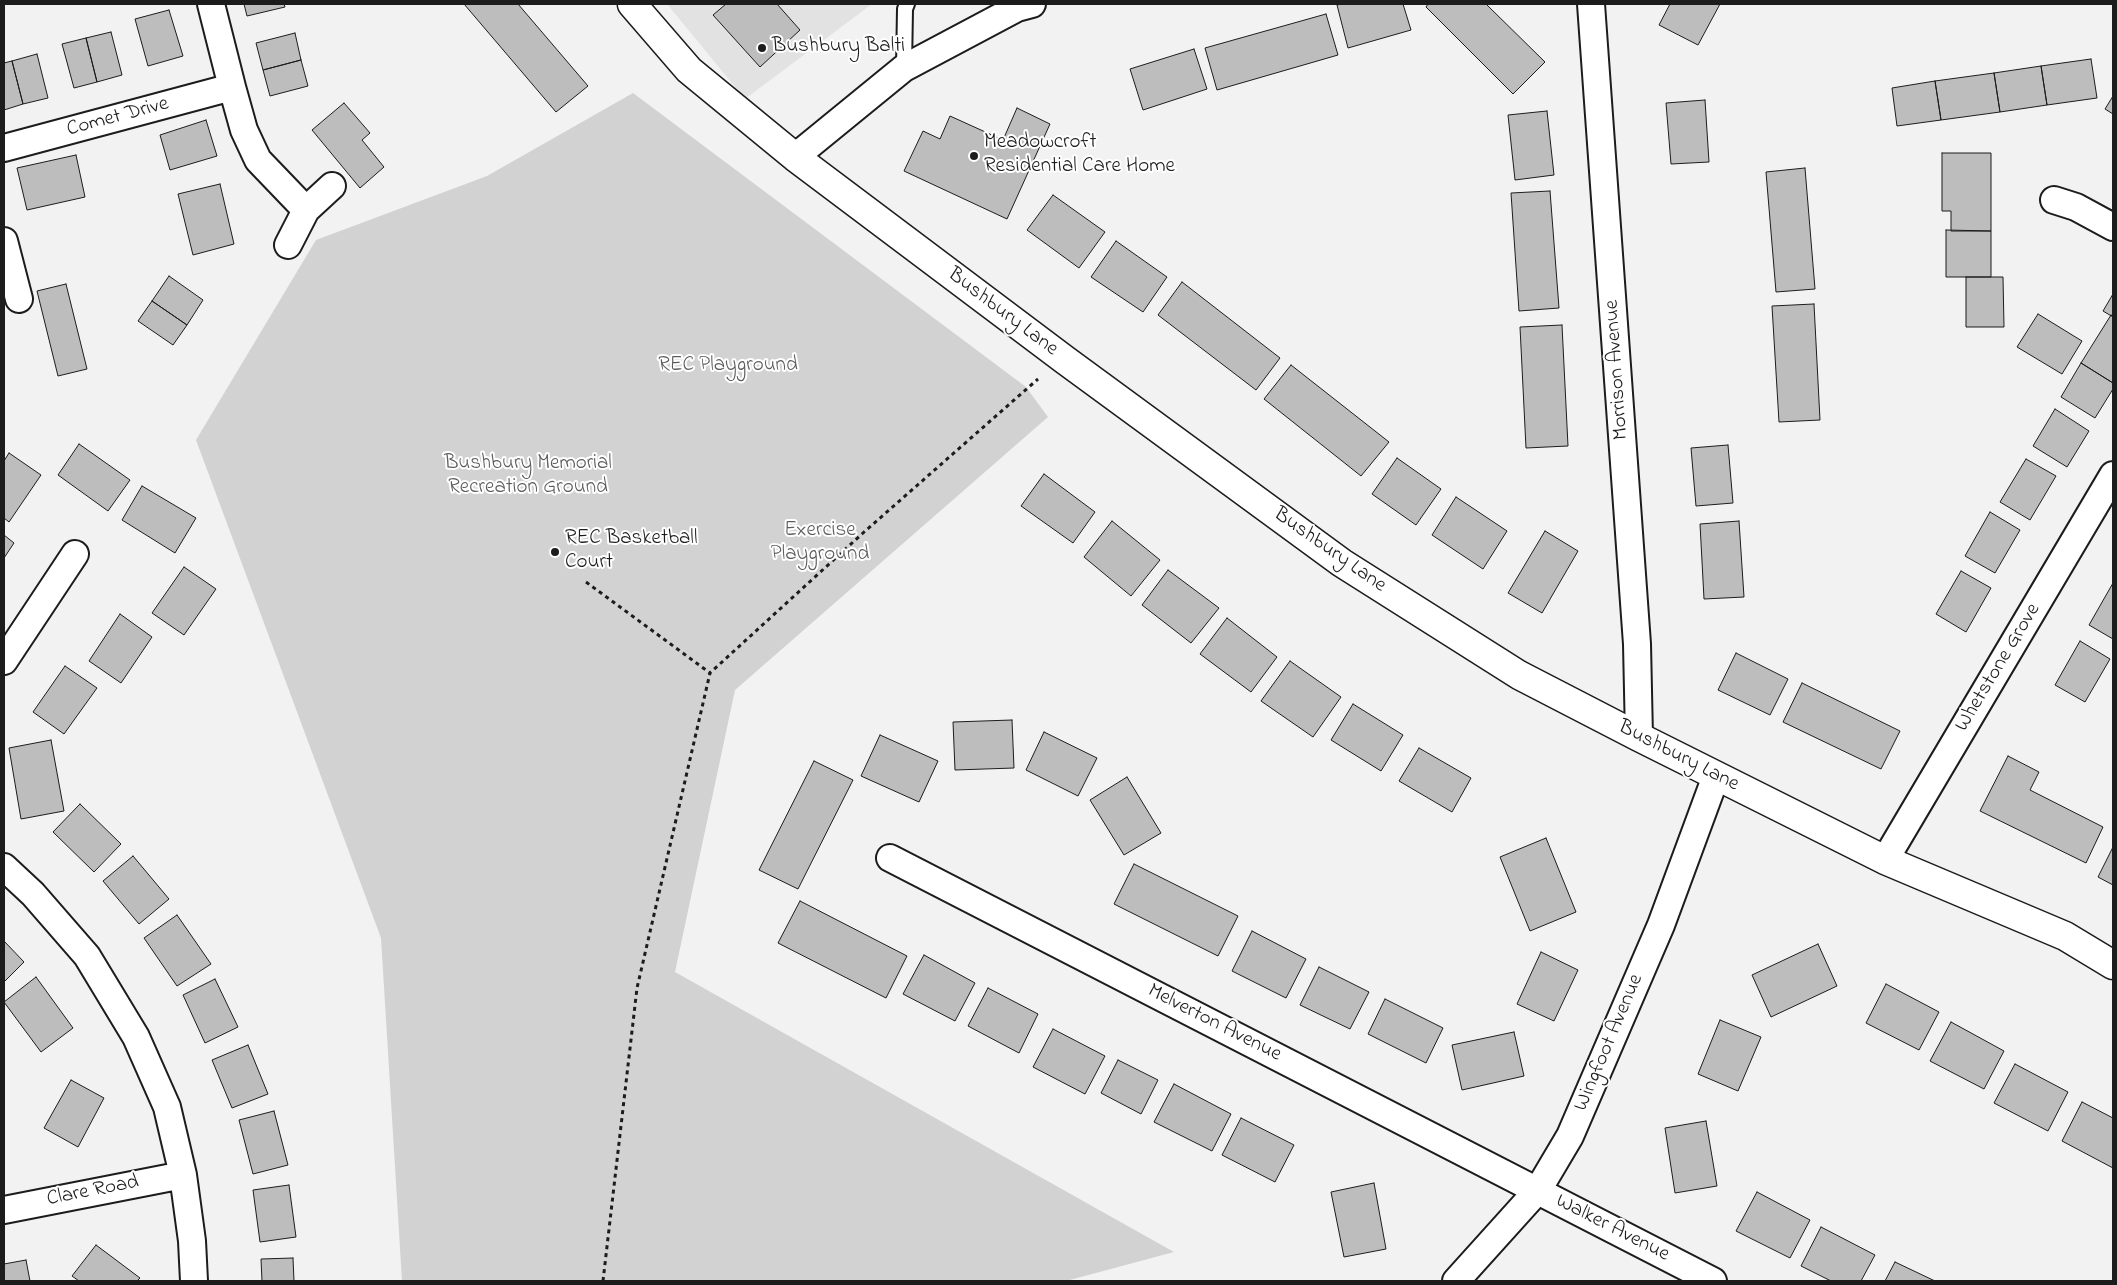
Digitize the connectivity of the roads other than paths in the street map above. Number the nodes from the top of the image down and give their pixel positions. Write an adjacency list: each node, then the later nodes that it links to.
1 (211, 4): 7 (street)
2 (632, 4): 9 (street, Bushbury Lane)
3 (907, 4): 6 (lane)
4 (1032, 4): 6 (street)
5 (1591, 4): 20 (street, Morrison Avenue)
6 (904, 68): 9 (street)
7 (232, 87): 8 (street, Comet Drive); 12 (street)
8 (4, 148)
9 (795, 157): 20 (street, Bushbury Lane)
10 (332, 186): 12 (street)
11 (2054, 200): 13 (street)
12 (306, 210): 15 (street)
13 (2113, 227)
14 (4, 241): 16 (street)
15 (288, 245)
16 (19, 299)
17 (2113, 475): 23 (street, Whetstone Grove)
18 (76, 554): 19 (street)
19 (4, 661)
20 (1639, 738): 21 (street, Bushbury Lane)
21 (1716, 776): 23 (street, Bushbury Lane); 27 (street, Wingfoot Avenue)
22 (890, 858): 27 (street, Melverton Avenue)
23 (1885, 860): 25 (street, Bushbury Lane)
24 (4, 867): 26 (street)
25 (2113, 965)
26 (183, 1175): 28 (street, Clare Road); 29 (street)
27 (1538, 1190): 30 (street, Wingfoot Avenue); 31 (street, Walker Avenue)
28 (4, 1210)
29 (194, 1281)
30 (1456, 1281)
31 (1714, 1281)

